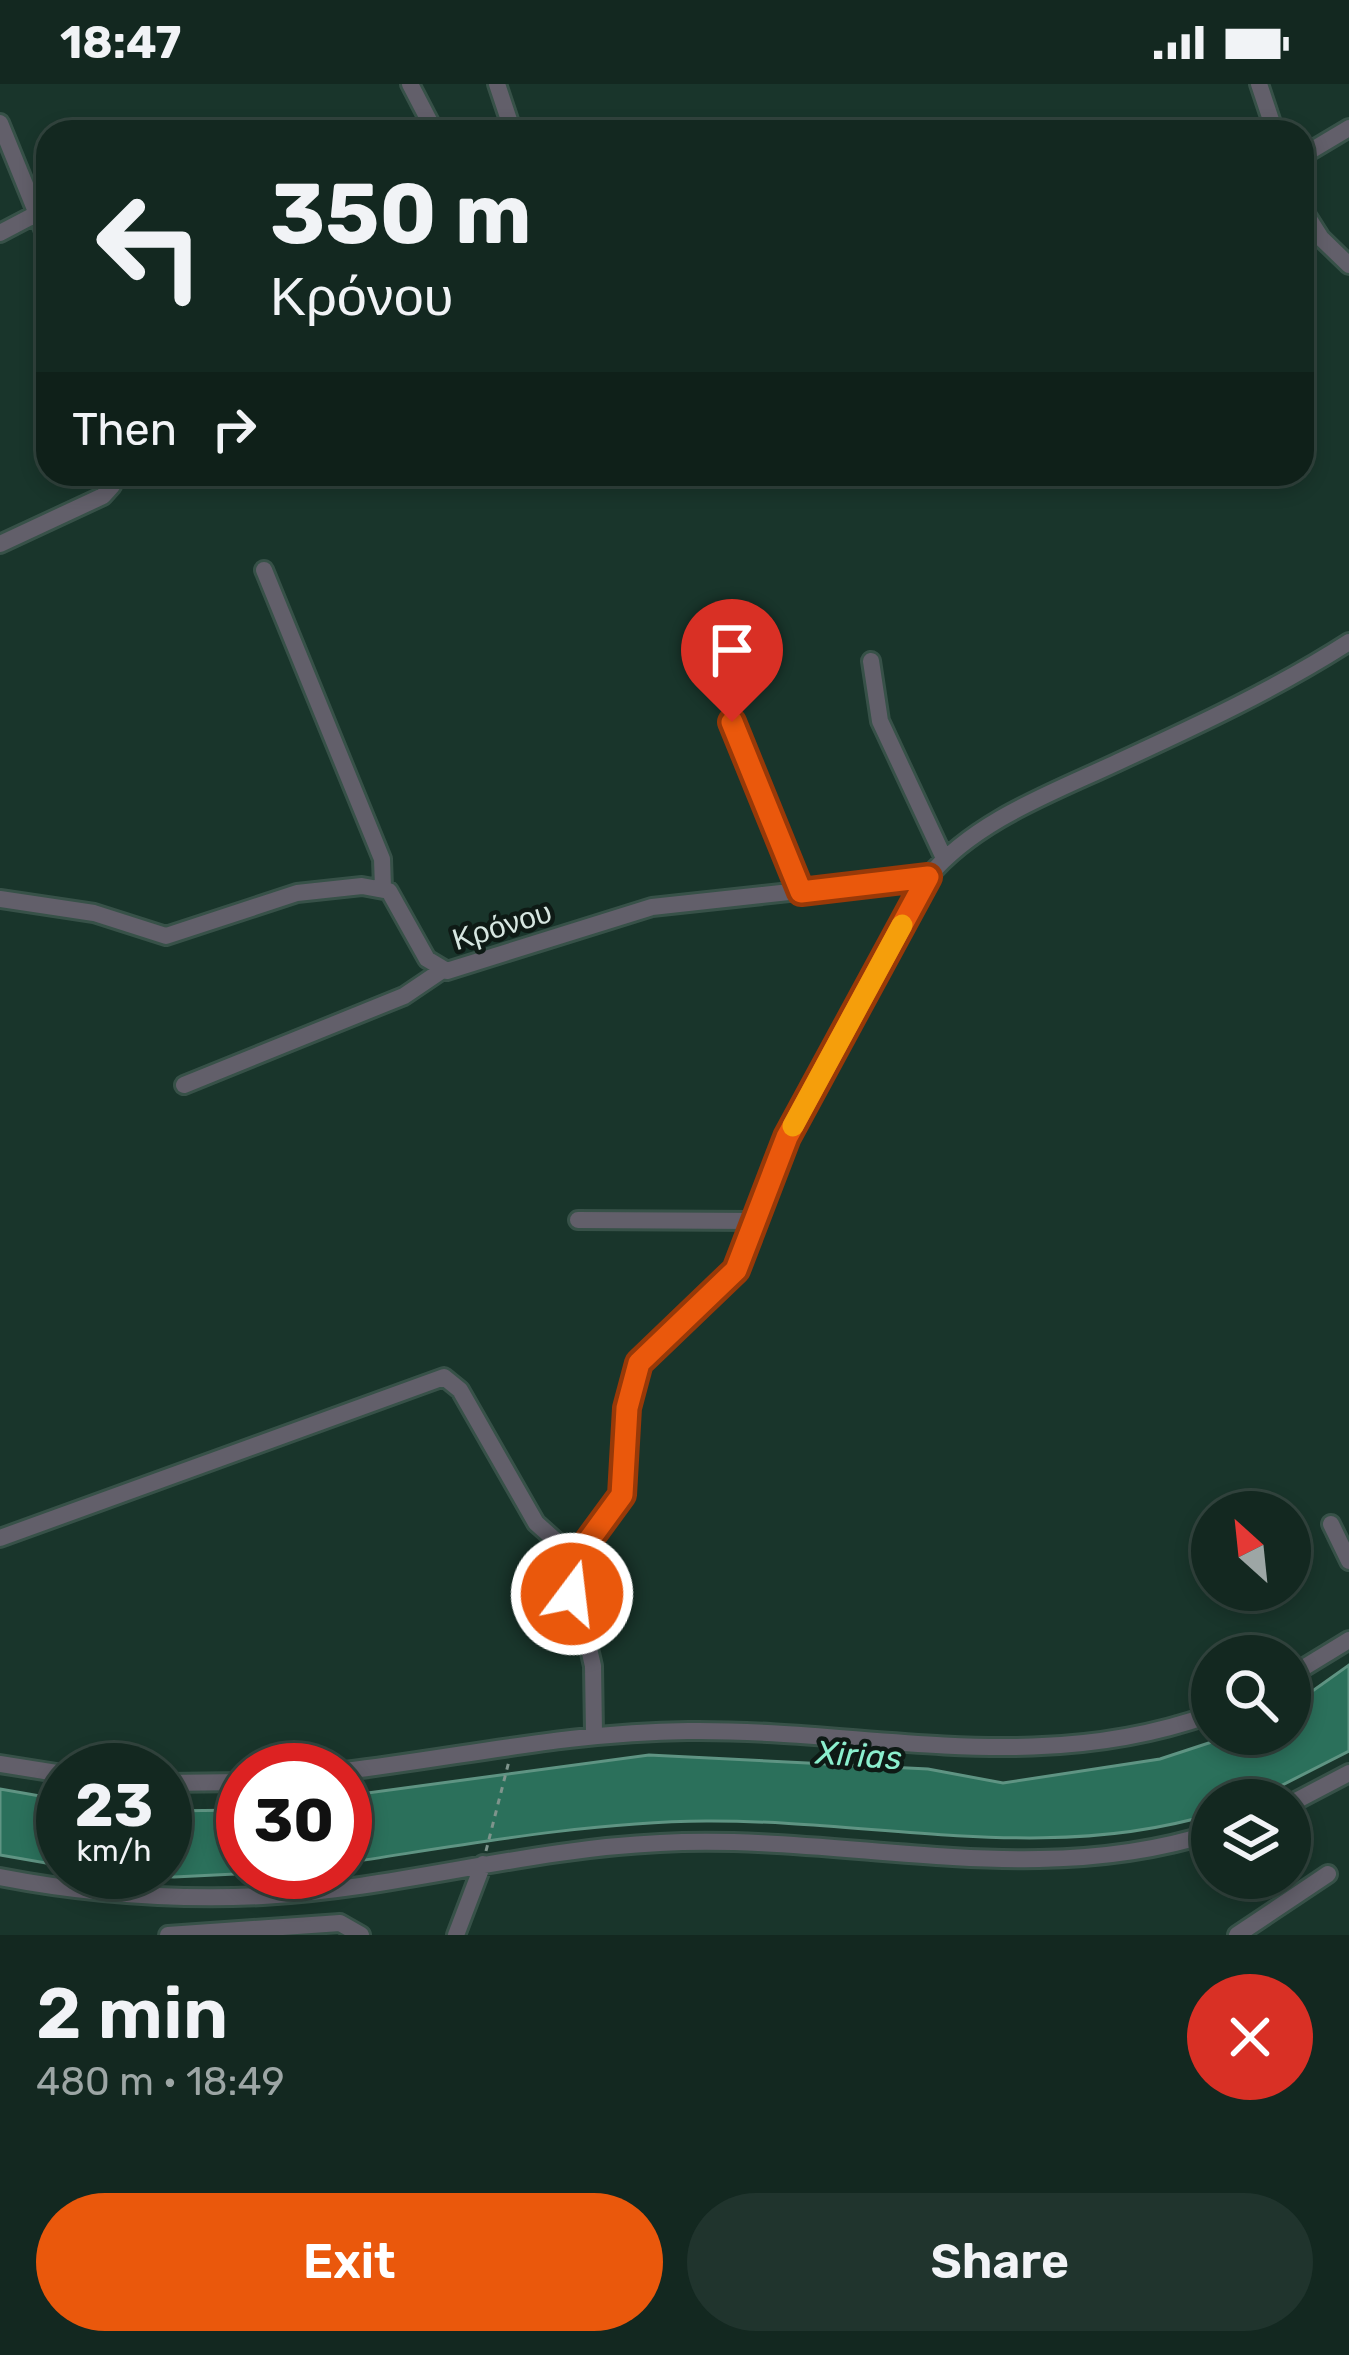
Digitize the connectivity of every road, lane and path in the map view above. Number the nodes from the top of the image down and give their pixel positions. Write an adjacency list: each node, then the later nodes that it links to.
1 (410, 84): 4 (street)
2 (497, 84): 5 (street)
3 (1259, 84): 6 (street)
4 (429, 120)
5 (509, 120)
6 (1271, 120)
7 (0, 123): 10 (street)
8 (1349, 128): 9 (street)
9 (1314, 149)
10 (36, 208)
11 (36, 214): 13 (street)
12 (1314, 227): 14 (street)
13 (0, 233)
14 (1349, 265)
15 (112, 486): 16 (street)
16 (0, 544)
17 (264, 571): 23 (street, Κρόνου)
18 (1349, 642): 21 (street)
19 (871, 661): 21 (street)
20 (732, 722): 24 (street)
21 (944, 858): 22 (street)
22 (928, 877): 24 (street, Κρόνου); 29 (street)
23 (383, 888): 25 (street); 26 (street, Κρόνου)
24 (801, 892): 26 (street, Κρόνου)
25 (0, 899)
26 (441, 971): 27 (street)
27 (184, 1085)
28 (578, 1220): 29 (street)
29 (754, 1221): 32 (street)
30 (1331, 1525): 33 (street)
31 (0, 1538): 32 (street)
32 (574, 1557): 37 (street)
33 (1349, 1561)
34 (1349, 1640): 35 (street)
35 (1311, 1663)
36 (1191, 1720): 37 (street)
37 (594, 1732): 38 (street)
38 (514, 1743): 40 (street); 45 (path)
39 (0, 1764): 41 (street)
40 (372, 1767)
41 (36, 1770)
42 (1349, 1773): 43 (street)
43 (1311, 1793)
44 (1191, 1837): 45 (street)
45 (483, 1864): 48 (street); 54 (street)
46 (1328, 1874): 55 (street)
47 (0, 1876): 49 (street)
48 (372, 1880)
49 (216, 1895)
50 (262, 1899): 51 (street)
51 (264, 1930): 52 (street); 53 (street)
52 (168, 1935)
53 (361, 1935)
54 (456, 1935)
55 (1237, 1935)

